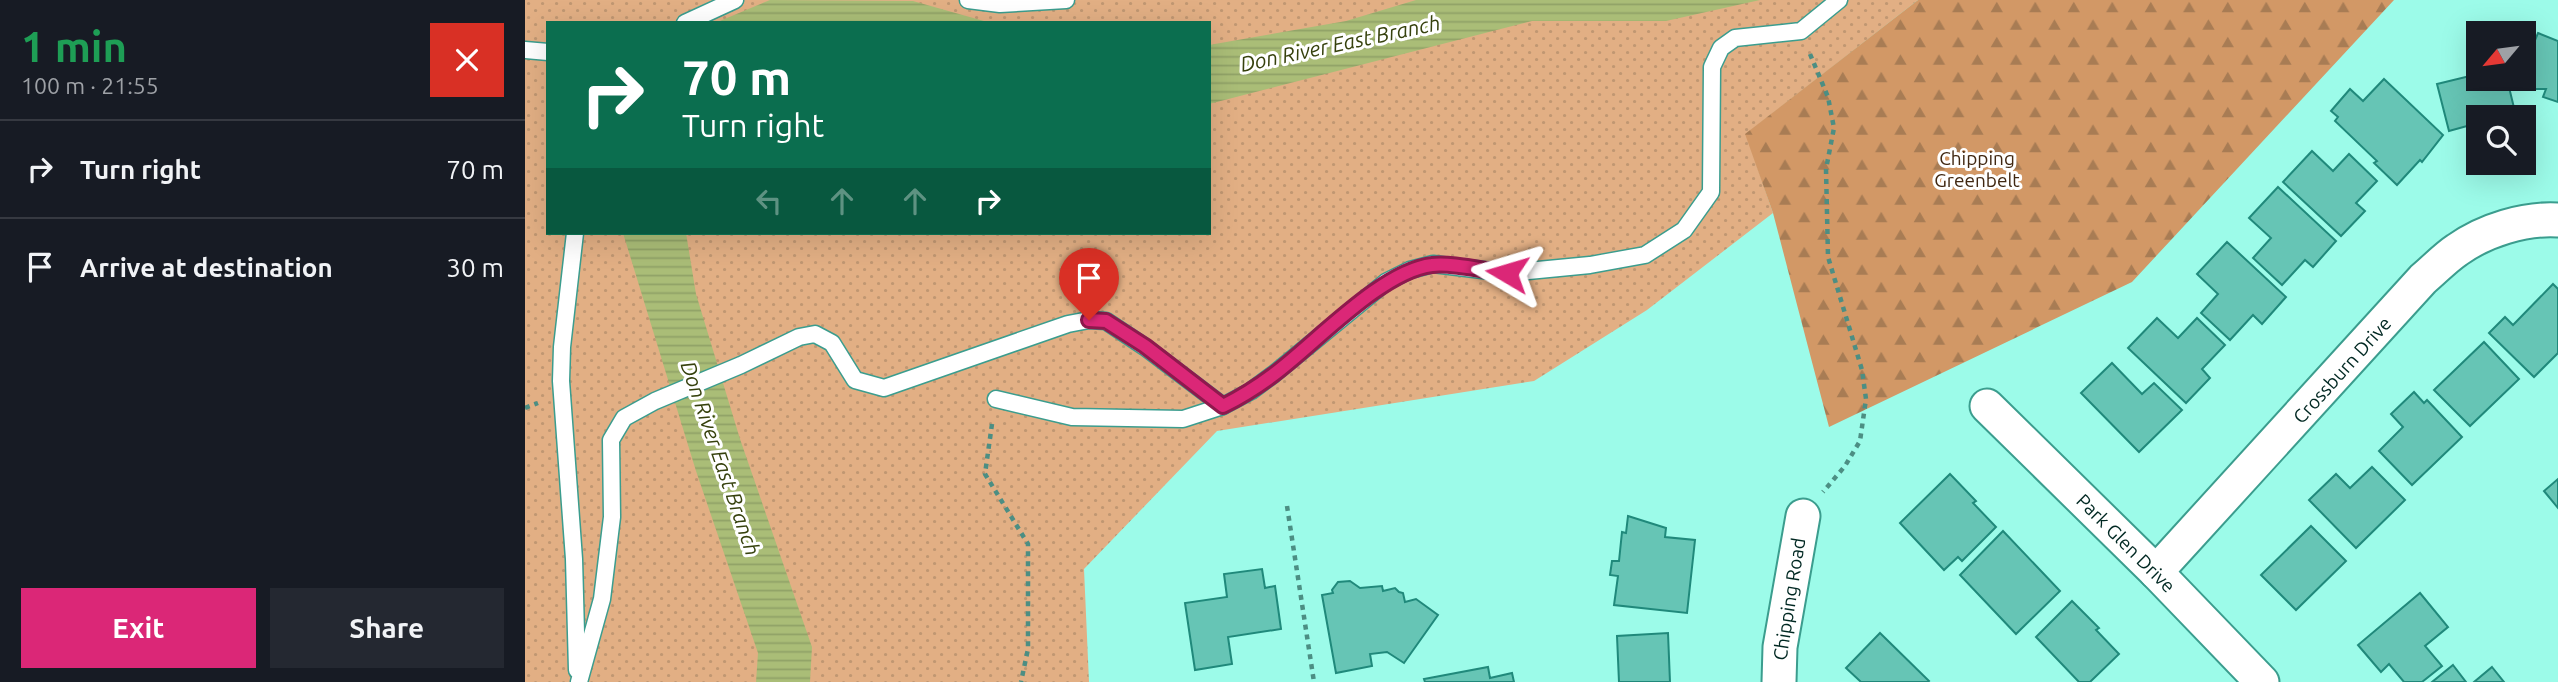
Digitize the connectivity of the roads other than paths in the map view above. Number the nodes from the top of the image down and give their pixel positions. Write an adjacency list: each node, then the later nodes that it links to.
1 (735, 0): 5 (lane)
2 (968, 0): 3 (lane)
3 (1066, 0)
4 (1839, 0): 11 (lane)
5 (689, 21)
6 (525, 50): 7 (lane)
7 (546, 52)
8 (2558, 220): 14 (street, Crossburn Drive)
9 (575, 235): 15 (lane)
10 (996, 399): 11 (lane)
11 (1223, 406): 15 (lane)
12 (1987, 406): 14 (street, Park Glen Drive)
13 (1803, 516): 16 (street, Chipping Road)
14 (2156, 572): 17 (street, Park Glen Drive)
15 (578, 682)
16 (1779, 682)
17 (2262, 682)

